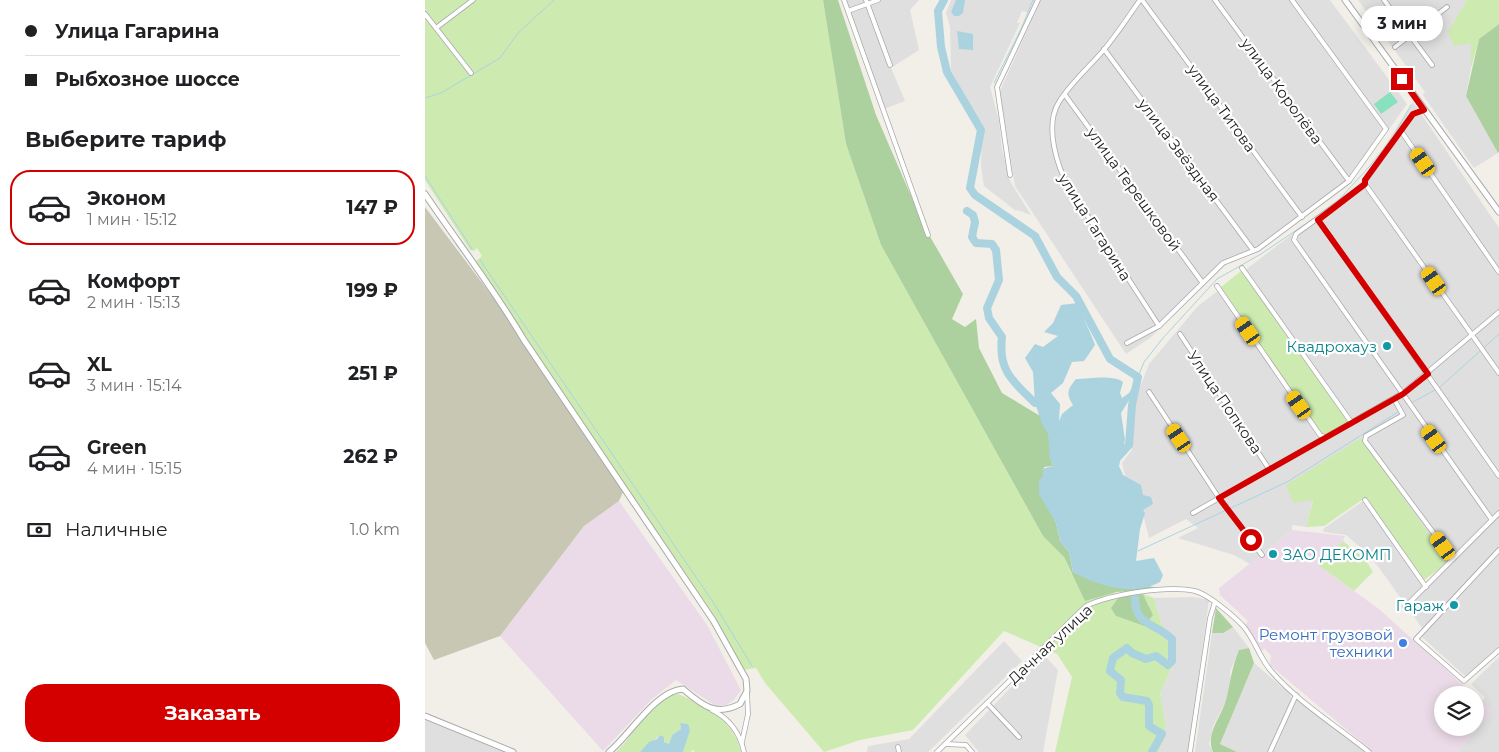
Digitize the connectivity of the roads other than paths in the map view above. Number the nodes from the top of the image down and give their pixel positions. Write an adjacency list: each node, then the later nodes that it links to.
1 (473, 0): 14 (street)
2 (844, 0): 12 (street)
3 (878, 0): 10 (street)
4 (1038, 0): 24 (street)
5 (1141, 0): 17 (street, улица Гагарина); 29 (street, улица Титова)
6 (1215, 0): 25 (street, улица Королёва)
7 (1292, 0): 25 (street)
8 (1345, 0): 22 (street)
9 (1384, 0): 15 (street)
10 (866, 2): 12 (street); 18 (street)
11 (1447, 7): 15 (street)
12 (848, 11): 31 (street)
13 (425, 14): 14 (street)
14 (436, 28): 20 (street)
15 (1411, 36): 16 (street); 19 (street)
16 (1395, 47)
17 (1104, 49): 21 (street, улица Гагарина); 32 (street, улица Звёздная)
18 (890, 65)
19 (1432, 65)
20 (471, 73)
21 (1065, 95): 35 (street, улица Терешковой); 38 (street, улица Гагарина)
22 (1424, 110): 23 (street); 28 (street)
23 (1401, 131): 26 (street); 34 (street)
24 (1010, 175)
25 (1349, 182): 29 (street)
26 (1365, 184): 30 (street); 40 (street)
27 (425, 194): 63 (street)
28 (1499, 212)
29 (1302, 217): 32 (street)
30 (1318, 220): 43 (street); 45 (street)
31 (928, 235)
32 (1253, 250): 35 (street)
33 (1242, 268): 47 (street)
34 (1499, 272)
35 (1202, 282): 38 (street)
36 (1217, 286): 48 (street)
37 (1499, 312): 40 (street)
38 (1159, 326): 41 (street)
39 (1180, 334): 49 (street, Улица Попкова)
40 (1473, 334): 42 (street); 43 (street)
41 (1127, 344)
42 (1499, 373)
43 (1428, 374): 45 (street); 50 (street)
44 (1149, 392): 51 (street)
45 (1402, 393): 46 (street); 55 (street)
46 (1394, 399): 47 (street); 58 (street)
47 (1351, 422): 48 (street)
48 (1325, 437): 49 (street)
49 (1269, 469): 51 (street)
50 (1499, 476)
51 (1219, 498): 53 (street); 57 (street)
52 (1365, 500): 59 (street)
53 (1193, 513)
54 (1499, 513): 55 (street)
55 (1492, 520): 58 (street)
56 (1499, 550): 62 (street)
57 (1262, 555)
58 (1453, 559): 59 (street)
59 (1426, 587): 61 (street)
60 (1215, 602): 64 (street, Дачная улица); 65 (street, Дачная улица); 76 (street)
61 (1405, 607)
62 (1499, 650)
63 (747, 691): 66 (street); 69 (street)
64 (1295, 695): 77 (street); 78 (street, Дачная улица)
65 (987, 702): 68 (street); 70 (street, Дачная улица)
66 (711, 709): 69 (street); 72 (street)
67 (425, 716): 71 (street)
68 (1019, 737)
69 (742, 742): 73 (street)
70 (947, 744): 74 (street, Дачная улица); 75 (street)
71 (513, 752)
72 (609, 752)
73 (744, 752)
74 (937, 752)
75 (972, 752)
76 (1190, 752)
77 (1270, 752)
78 (1369, 752)

